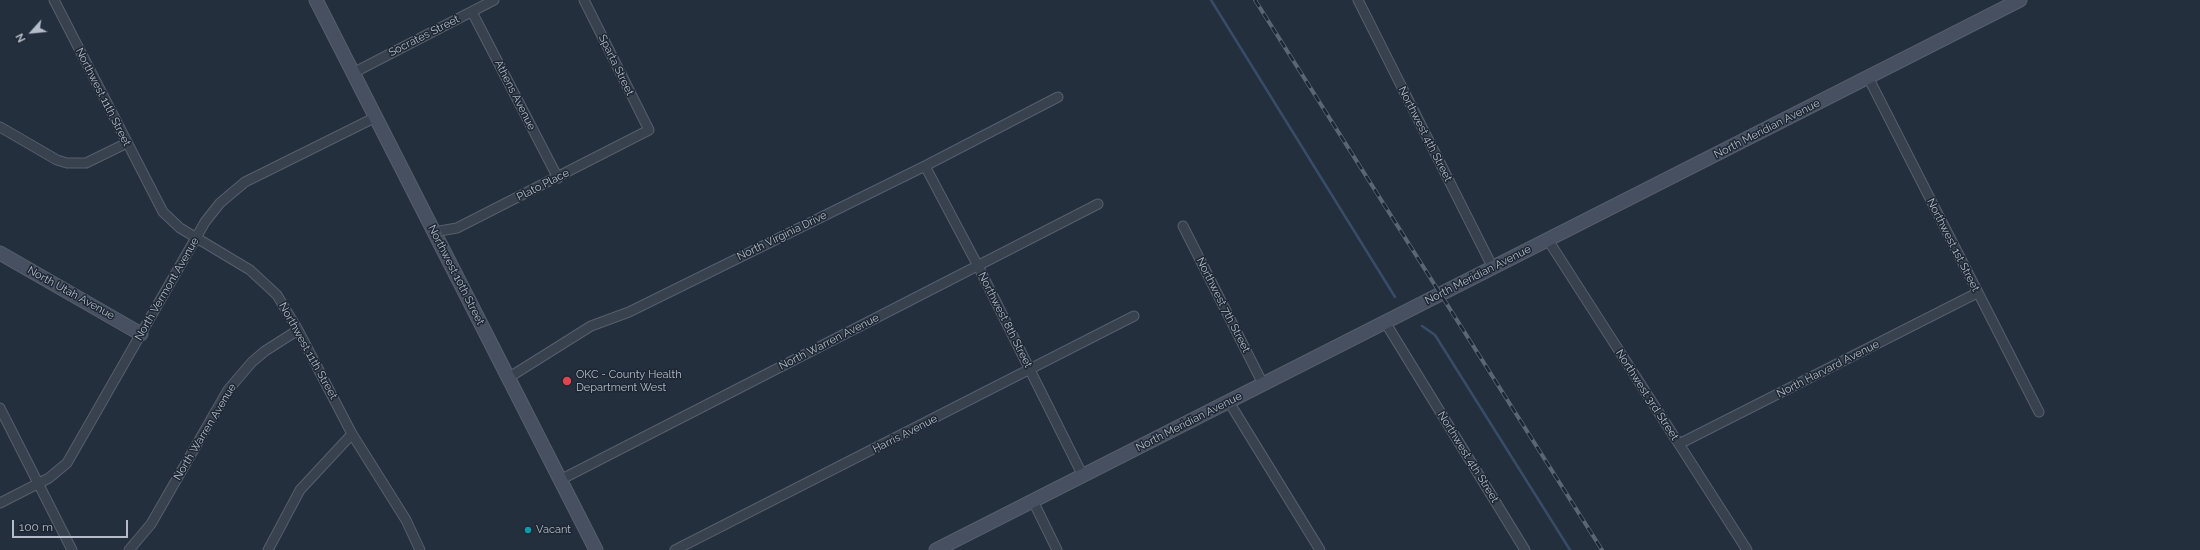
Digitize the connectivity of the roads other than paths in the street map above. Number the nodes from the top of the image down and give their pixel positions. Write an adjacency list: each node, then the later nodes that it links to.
1 (54, 0): 14 (street, Northwest 11th Street)
2 (316, 0): 8 (main road, Northwest 10th Street)
3 (494, 0): 7 (street, Socrates Street)
4 (584, 0): 13 (street, Sparta Street)
5 (1358, 0): 24 (street, Northwest 4th Street)
6 (2020, 0): 9 (main road, North Meridian Avenue)
7 (472, 12): 8 (street, Socrates Street); 16 (street, Athens Avenue)
8 (353, 73): 11 (main road, Northwest 10th Street)
9 (1868, 78): 21 (main road, North Meridian Avenue); 25 (street, Northwest 1st Street)
10 (1058, 97): 15 (street, North Virginia Drive)
11 (376, 117): 19 (main road, Northwest 10th Street); 20 (street, North Vermont Avenue)
12 (0, 127): 14 (street)
13 (649, 130): 16 (street, Plato Place)
14 (127, 143): 20 (street, Northwest 11th Street)
15 (925, 166): 23 (street, Northwest 8th Street); 31 (street, North Virginia Drive)
16 (558, 178): 19 (street, Plato Place)
17 (1098, 204): 23 (street, North Warren Avenue)
18 (1183, 226): 32 (street, Northwest 7th Street)
19 (434, 232): 31 (main road, Northwest 10th Street)
20 (196, 238): 28 (street, Northwest 11th Street); 29 (street, North Vermont Avenue)
21 (1548, 240): 24 (main road, North Meridian Avenue); 37 (street, Northwest 3rd Street)
22 (0, 254): 29 (main road, North Utah Avenue)
23 (978, 266): 30 (street, Northwest 8th Street); 39 (street, North Warren Avenue)
24 (1493, 268): 27 (main road, North Meridian Avenue)
25 (1977, 293): 35 (street, Northwest 1st Street); 37 (street, North Harvard Avenue)
26 (1134, 316): 30 (street, Harris Avenue)
27 (1385, 322): 32 (main road, North Meridian Avenue); 52 (street, Northwest 4th Street)
28 (298, 330): 36 (street, Northwest 11th Street); 44 (street, North Warren Avenue)
29 (141, 334): 40 (street, North Vermont Avenue)
30 (1030, 370): 38 (street, Northwest 8th Street); 48 (street, Harris Avenue)
31 (508, 378): 39 (main road, Northwest 10th Street)
32 (1263, 384): 33 (main road, North Meridian Avenue)
33 (1229, 402): 38 (main road, North Meridian Avenue); 51 (street)
34 (0, 408): 40 (street)
35 (2038, 412)
36 (352, 434): 45 (street); 46 (street, Northwest 11th Street)
37 (1679, 444): 53 (street, Northwest 3rd Street)
38 (1083, 476): 41 (main road, North Meridian Avenue)
39 (560, 480): 47 (main road, Northwest 10th Street)
40 (38, 483): 42 (street, North Vermont Avenue); 43 (street)
41 (1033, 501): 49 (main road, North Meridian Avenue); 50 (street)
42 (0, 503)
43 (72, 550)
44 (129, 550)
45 (268, 550)
46 (420, 550)
47 (596, 550)
48 (675, 550)
49 (936, 550)
50 (1057, 550)
51 (1320, 550)
52 (1525, 550)
53 (1747, 550)

